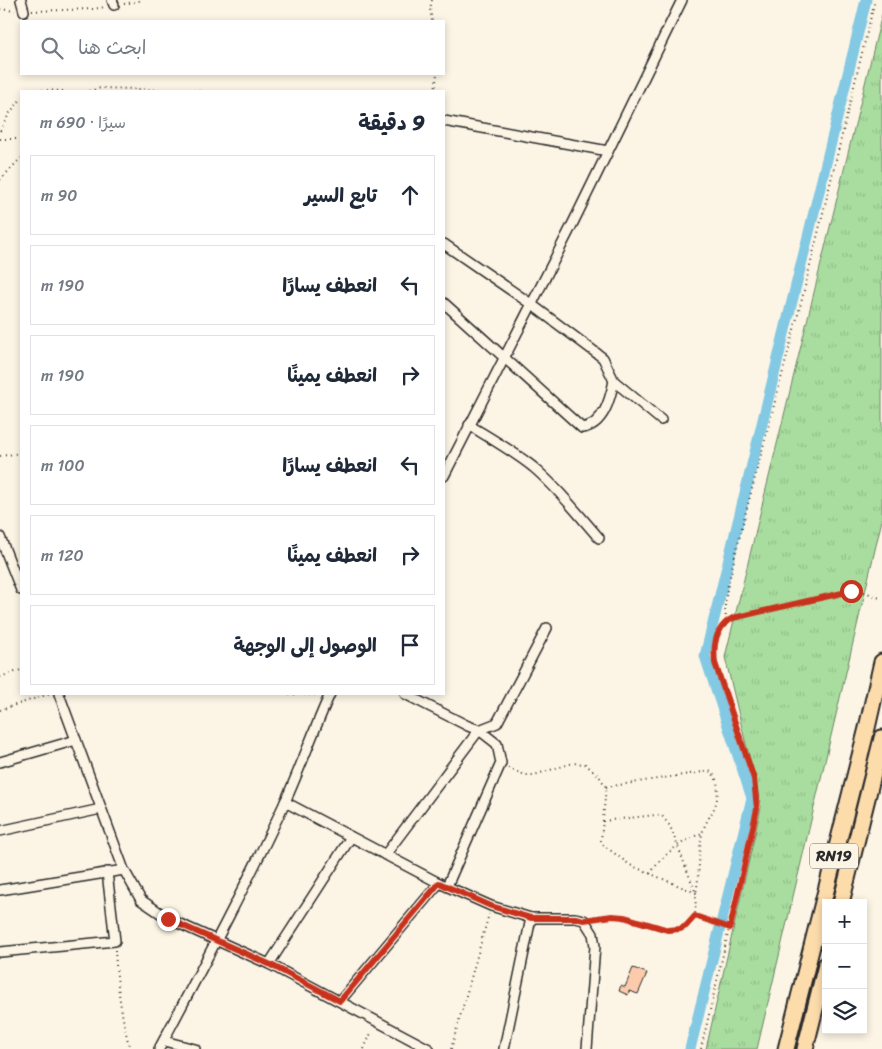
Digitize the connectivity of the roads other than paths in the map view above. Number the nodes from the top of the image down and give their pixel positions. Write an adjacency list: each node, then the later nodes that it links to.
1 (21, 0): 3 (street)
2 (682, 0): 5 (street)
3 (24, 12)
4 (445, 121): 5 (street)
5 (608, 151): 8 (street)
6 (445, 245): 8 (street)
7 (445, 304): 9 (street)
8 (531, 304): 9 (street); 10 (street)
9 (504, 357): 10 (street); 12 (street)
10 (614, 381): 11 (street)
11 (661, 420)
12 (469, 425): 13 (street); 14 (street)
13 (447, 460)
14 (599, 538)
15 (1, 541): 16 (street)
16 (20, 588)
17 (547, 628): 22 (street)
18 (882, 662): 47 (highway, RN19)
19 (59, 695): 24 (street)
20 (329, 695): 26 (street)
21 (407, 695): 22 (street)
22 (479, 730): 30 (street); 33 (street)
23 (882, 738): 35 (highway, RN19)
24 (76, 740): 25 (street); 27 (street)
25 (0, 762)
26 (285, 802): 29 (street); 37 (street)
27 (101, 808): 28 (street); 31 (street)
28 (0, 831)
29 (352, 837): 30 (street); 39 (street)
30 (386, 855): 33 (street)
31 (124, 870): 32 (street); 37 (street)
32 (108, 872): 34 (street); 38 (street)
33 (443, 884): 36 (street); 41 (street)
34 (0, 890)
35 (842, 899)
36 (531, 918): 45 (street); 46 (street)
37 (217, 941): 39 (street); 42 (street)
38 (0, 952)
39 (269, 964): 41 (street)
40 (822, 981): 48 (highway)
41 (340, 1001): 44 (street)
42 (161, 1045): 43 (street)
43 (195, 1049)
44 (429, 1049)
45 (504, 1049)
46 (586, 1049)
47 (786, 1049)
48 (805, 1049)

